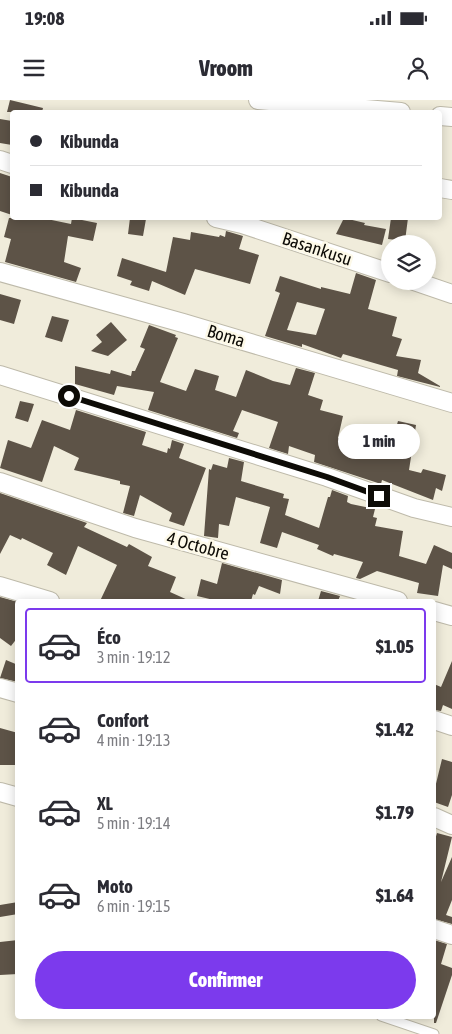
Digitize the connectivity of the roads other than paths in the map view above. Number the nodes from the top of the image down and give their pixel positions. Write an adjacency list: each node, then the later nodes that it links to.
1 (258, 100): 2 (street)
2 (377, 110)
3 (225, 220): 4 (street, Basankusu)
4 (381, 270)
5 (0, 272): 9 (street, Boma)
6 (436, 289): 7 (street)
7 (452, 294)
8 (0, 376): 11 (street)
9 (452, 403)
10 (0, 482): 14 (street, 4 Octobre)
11 (452, 517)
12 (0, 586): 13 (street)
13 (43, 599)
14 (391, 599)
15 (436, 612): 16 (street)
16 (452, 616)
17 (0, 688): 18 (street)
18 (15, 692)
19 (436, 721): 20 (street)
20 (452, 726)
21 (0, 792): 22 (street)
22 (15, 796)
23 (436, 818): 24 (street)
24 (452, 825)
25 (436, 930): 26 (street)
26 (452, 935)
27 (390, 1019): 28 (lane)
28 (434, 1034)

